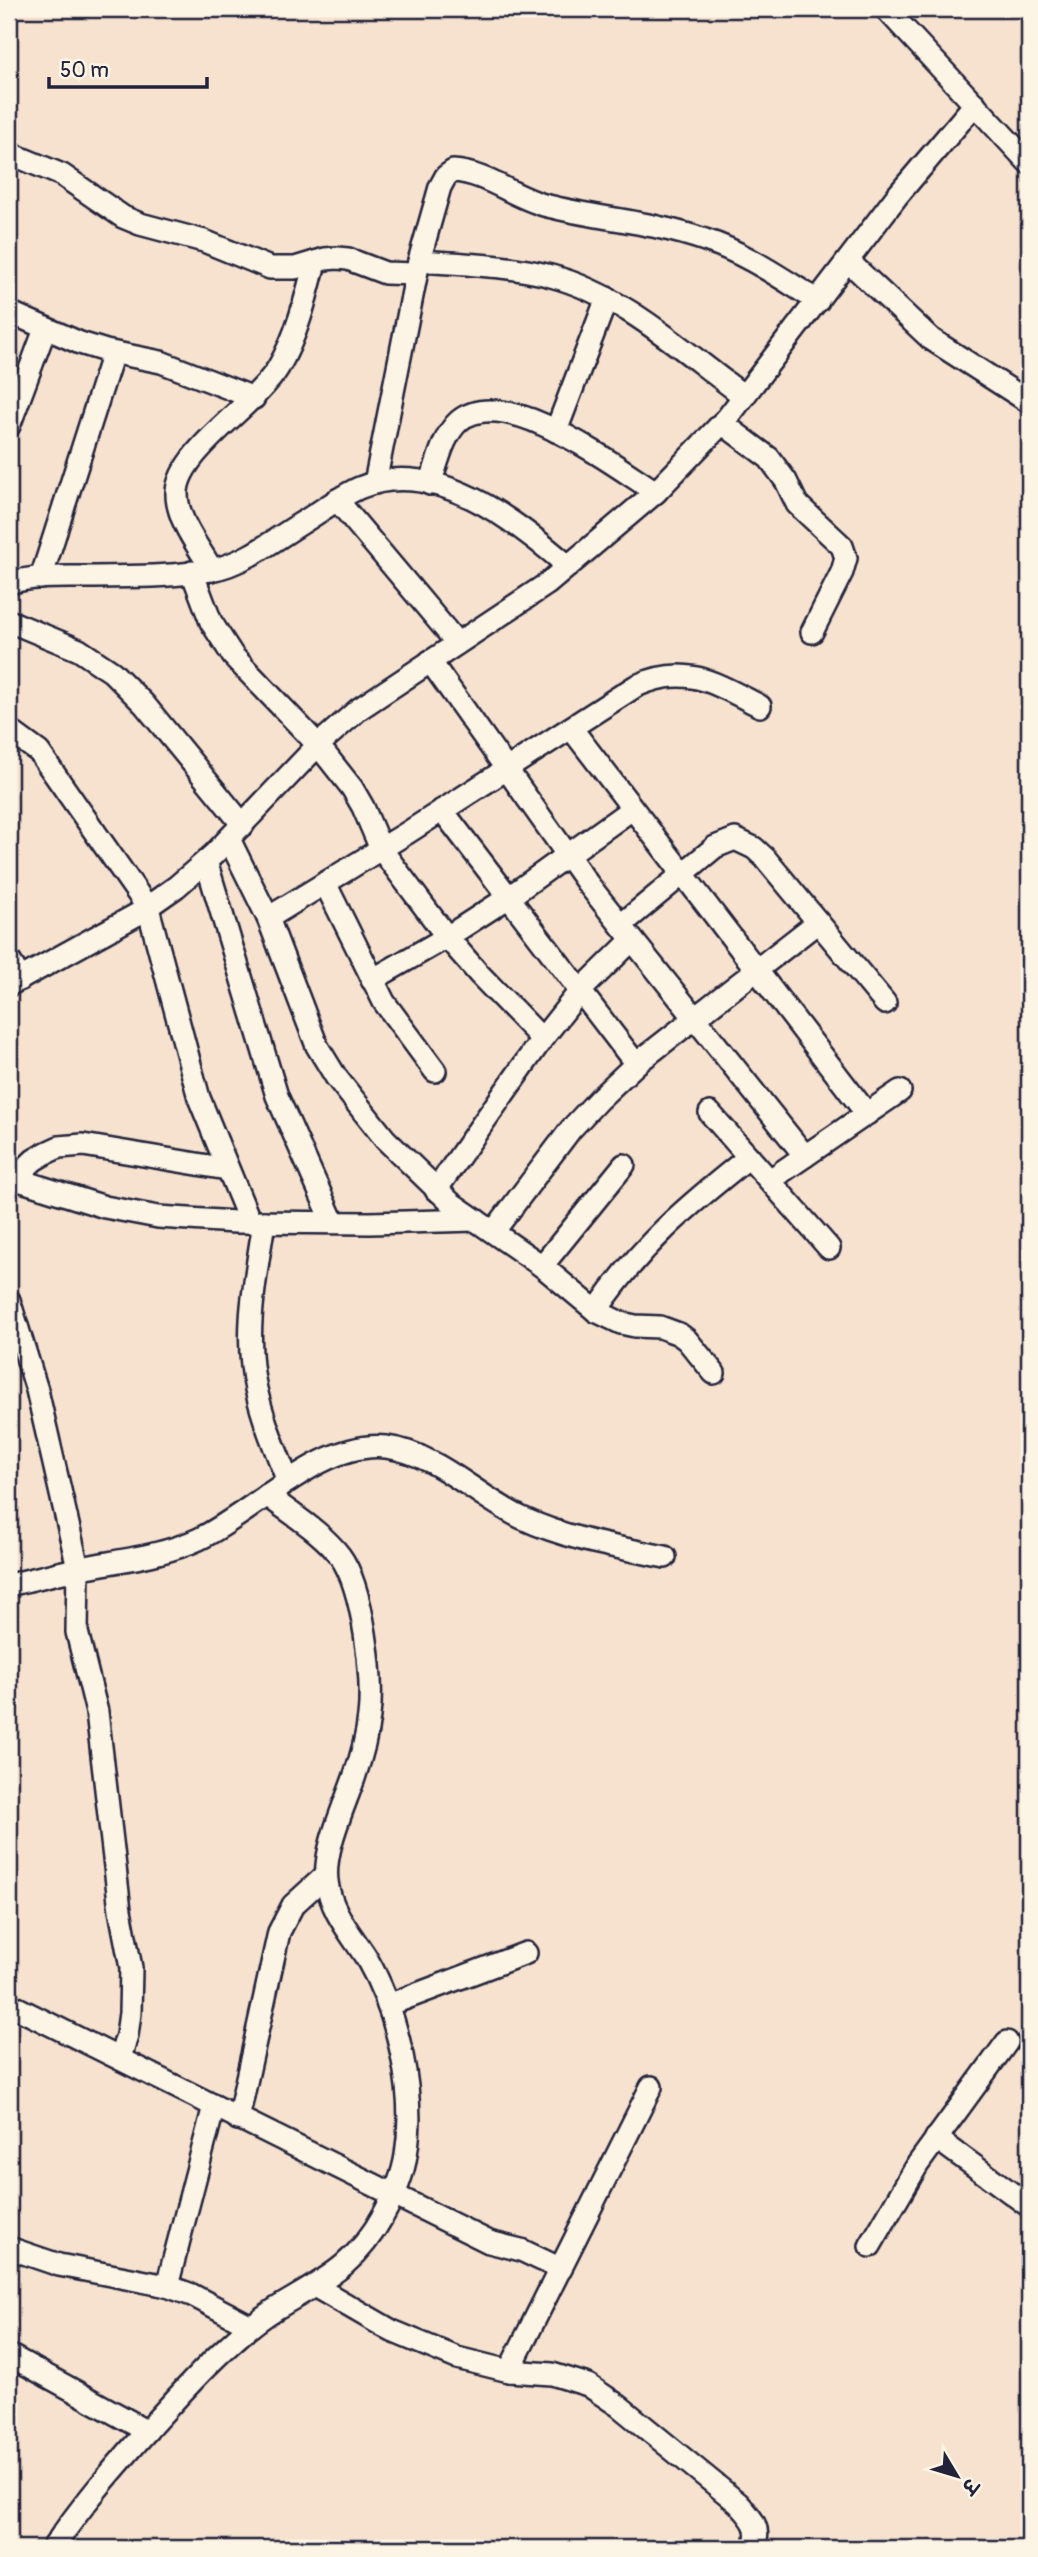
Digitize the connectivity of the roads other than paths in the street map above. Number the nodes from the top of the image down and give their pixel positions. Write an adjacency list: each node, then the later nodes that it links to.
1 (886, 9): 2 (street)
2 (975, 103): 4 (street); 5 (street)
3 (9, 153): 6 (street)
4 (1029, 163)
5 (848, 261): 9 (street); 15 (street)
6 (315, 262): 7 (street); 14 (street)
7 (417, 267): 8 (street); 9 (street); 19 (street)
8 (607, 298): 13 (street); 18 (street)
9 (818, 301): 13 (street)
10 (9, 312): 11 (street)
11 (45, 329): 12 (street); 17 (street)
12 (113, 353): 14 (street); 25 (street)
13 (744, 397): 16 (street)
14 (254, 398): 24 (street)
15 (1029, 402)
16 (722, 423): 21 (street); 28 (street)
17 (9, 426)
18 (556, 431): 20 (street); 21 (street)
19 (375, 483): 20 (street); 22 (street)
20 (430, 484): 23 (street)
21 (656, 492): 23 (street)
22 (337, 500): 24 (street); 29 (street)
23 (568, 566): 29 (street)
24 (202, 571): 25 (street); 34 (street)
25 (41, 578): 26 (street)
26 (9, 583)
27 (9, 621): 38 (street)
28 (813, 632)
29 (457, 643): 30 (street)
30 (430, 661): 34 (street); 35 (street)
31 (760, 706): 32 (street)
32 (571, 728): 35 (street); 36 (street)
33 (9, 730): 45 (street)
34 (318, 745): 38 (street); 39 (street)
35 (506, 769): 37 (street); 40 (street)
36 (632, 809): 40 (street); 42 (street)
37 (442, 810): 39 (street); 44 (street)
38 (236, 832): 41 (street); 46 (street)
39 (381, 849): 43 (street); 49 (street)
40 (568, 855): 44 (street); 48 (street)
41 (206, 861): 45 (street); 71 (street)
42 (682, 876): 47 (street); 48 (street); 51 (street)
43 (326, 883): 46 (street); 52 (street)
44 (509, 897): 49 (street); 54 (street)
45 (148, 908): 53 (street); 66 (street)
46 (268, 918): 69 (street)
47 (818, 922): 51 (street); 55 (street)
48 (626, 932): 54 (street); 56 (street)
49 (447, 937): 52 (street); 57 (street)
50 (9, 960): 53 (street)
51 (756, 971): 56 (street); 62 (street)
52 (372, 980): 59 (street)
53 (15, 982)
54 (580, 991): 57 (street); 58 (street)
55 (885, 1003)
56 (695, 1020): 58 (street); 63 (street)
57 (542, 1039): 69 (street)
58 (636, 1064): 72 (street)
59 (435, 1071)
60 (900, 1091): 62 (street)
61 (710, 1113): 64 (street)
62 (867, 1114): 63 (street)
63 (805, 1156): 68 (street)
64 (749, 1157): 68 (street); 76 (street)
65 (624, 1165): 74 (street)
66 (227, 1169): 67 (street); 70 (street)
67 (12, 1178): 70 (street)
68 (770, 1180): 73 (street)
69 (436, 1190): 72 (street)
70 (257, 1222): 71 (street); 78 (street)
71 (332, 1222): 72 (street)
72 (485, 1226): 74 (street)
73 (829, 1248)
74 (542, 1266): 76 (street)
75 (9, 1300): 81 (street)
76 (596, 1311): 77 (street)
77 (714, 1373)
78 (288, 1481): 79 (street); 80 (street)
79 (267, 1495): 81 (street); 83 (street)
80 (665, 1557)
81 (78, 1568): 82 (street); 88 (street)
82 (9, 1585)
83 (326, 1875): 86 (street); 91 (street)
84 (526, 1953): 86 (street)
85 (9, 2004): 88 (street)
86 (388, 2005): 93 (street)
87 (1007, 2042): 92 (street)
88 (120, 2058): 90 (street)
89 (651, 2087): 97 (street)
90 (214, 2106): 91 (street); 98 (street)
91 (238, 2119): 93 (street)
92 (936, 2138): 94 (street); 95 (street)
93 (394, 2195): 97 (street); 99 (street)
94 (1029, 2206)
95 (870, 2246)
96 (9, 2248): 98 (street)
97 (561, 2269): 102 (street)
98 (167, 2286): 100 (street)
99 (316, 2287): 100 (street); 102 (street)
100 (251, 2326): 103 (street)
101 (9, 2355): 103 (street)
102 (509, 2371): 105 (street)
103 (147, 2431): 104 (street)
104 (53, 2548)
105 (753, 2548)

